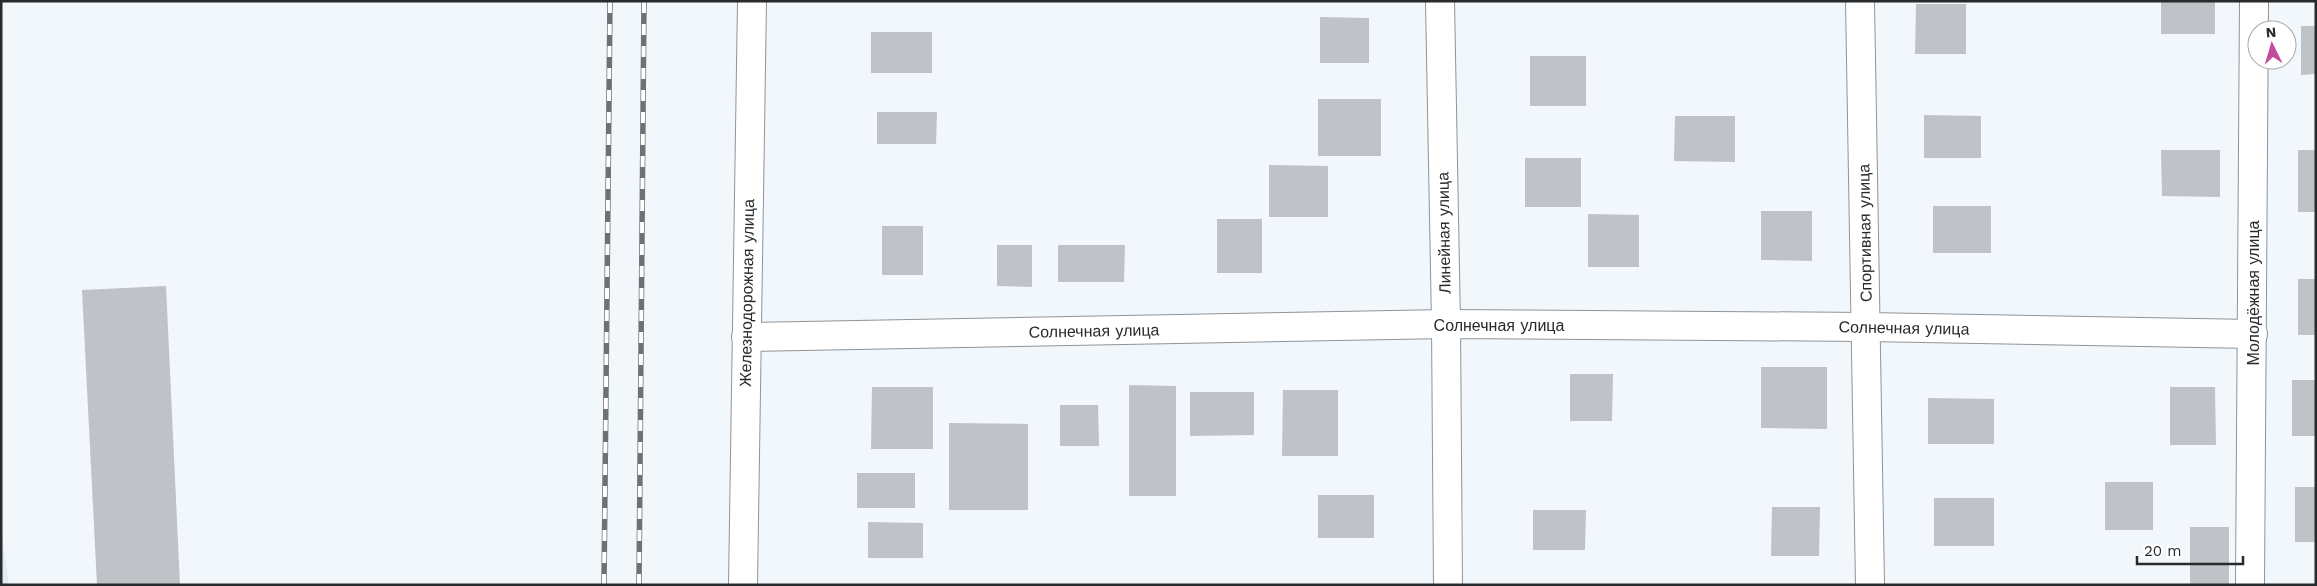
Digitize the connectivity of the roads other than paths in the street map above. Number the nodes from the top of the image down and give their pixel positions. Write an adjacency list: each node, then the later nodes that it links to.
1 (752, 1): 8 (street, Железнодорожная улица)
2 (1440, 1): 5 (street, Линейная улица)
3 (1860, 1): 6 (street, Спортивная улица)
4 (2254, 1): 7 (street, Молодёжная улица)
5 (1446, 324): 6 (street, Солнечная улица); 8 (street, Солнечная улица); 10 (street, Линейная улица)
6 (1867, 327): 7 (street, Солнечная улица); 11 (street, Спортивная улица)
7 (2252, 334): 12 (street, Молодёжная улица)
8 (746, 337): 9 (street, Железнодорожная улица)
9 (743, 585)
10 (1448, 585)
11 (1870, 585)
12 (2250, 585)

